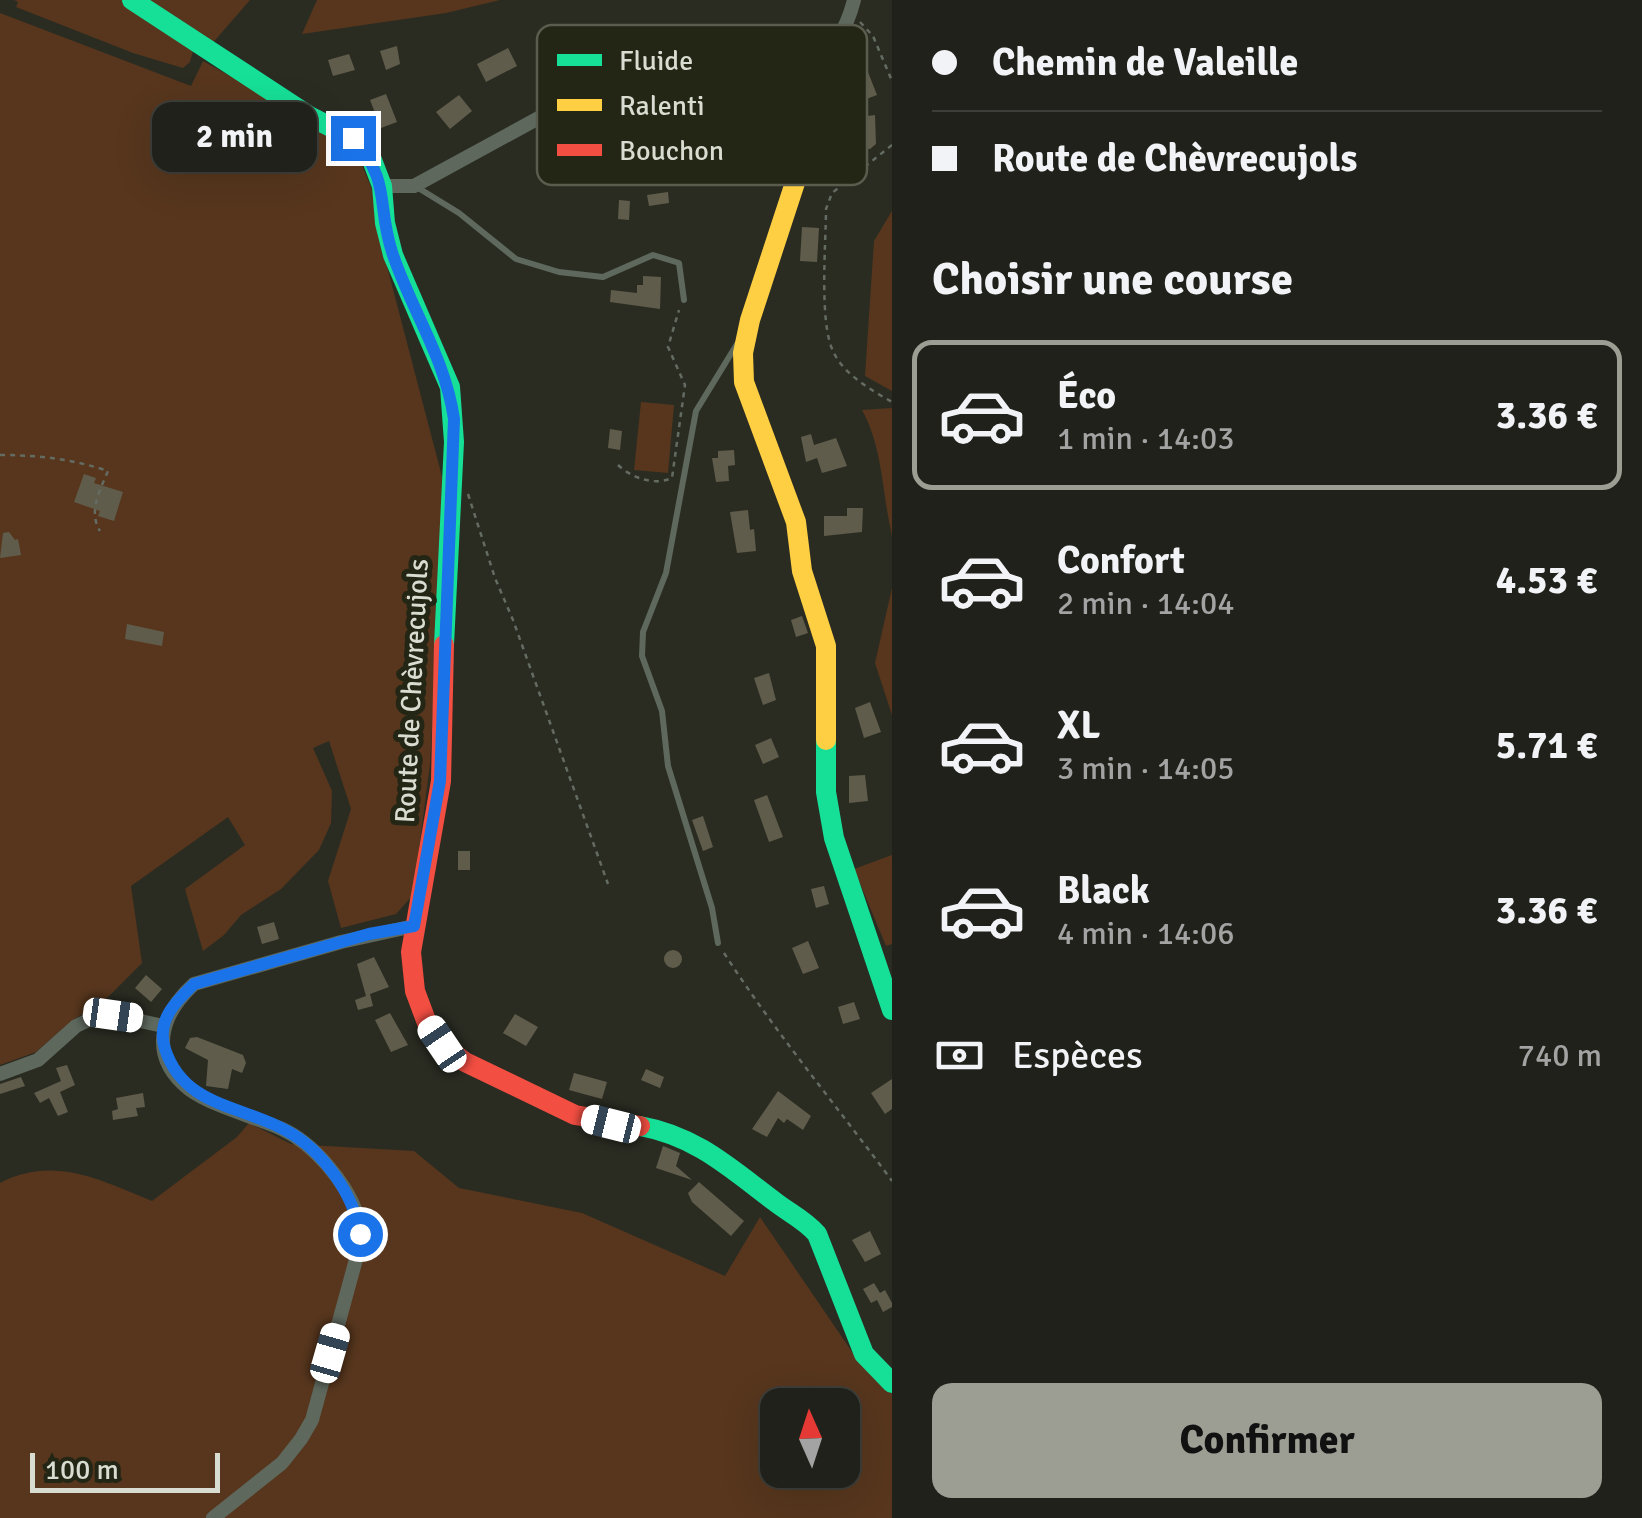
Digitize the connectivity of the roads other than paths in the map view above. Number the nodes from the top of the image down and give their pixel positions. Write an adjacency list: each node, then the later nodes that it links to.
1 (132, 0): 6 (street, Route de Chèvrecujols)
2 (854, 0): 3 (street)
3 (845, 25)
4 (537, 119): 7 (street)
5 (794, 185): 9 (street)
6 (382, 186): 7 (street); 10 (street, Route de Chèvrecujols)
7 (414, 186): 8 (lane)
8 (684, 300)
9 (750, 320): 11 (lane); 12 (street)
10 (414, 926): 13 (street); 15 (street, Route de Chèvrecujols)
11 (718, 943)
12 (892, 1010)
13 (163, 1026): 14 (street); 16 (street)
14 (0, 1074)
15 (892, 1383)
16 (213, 1518)

